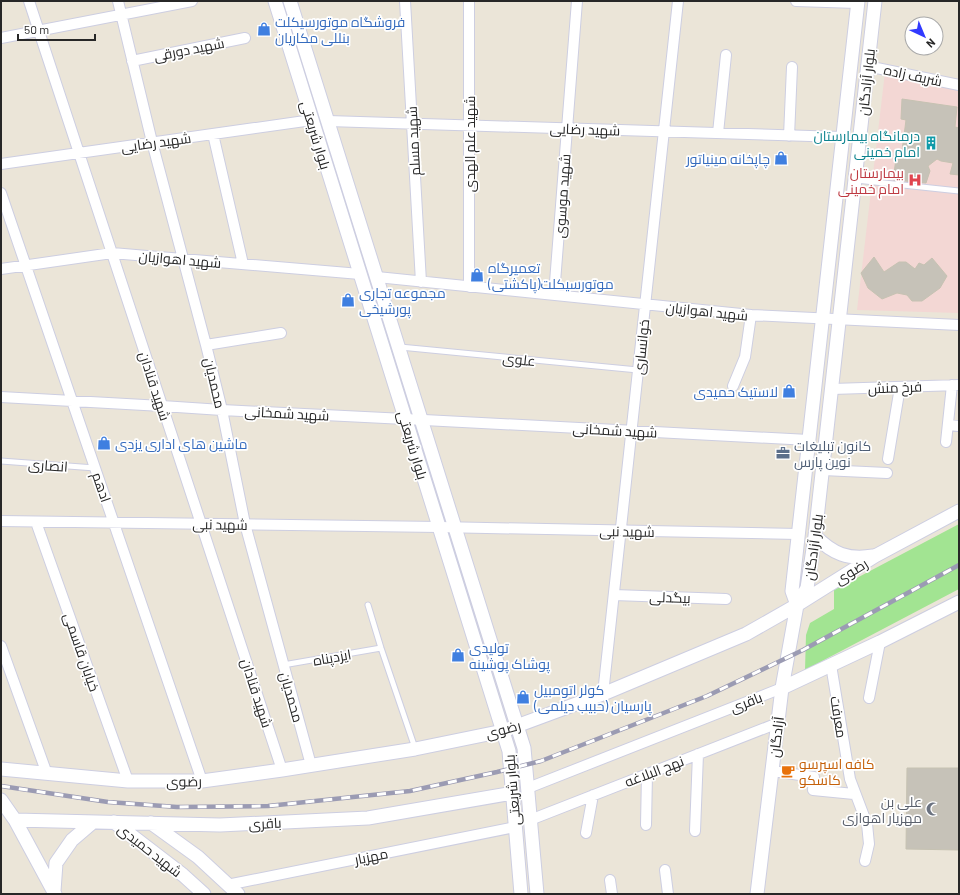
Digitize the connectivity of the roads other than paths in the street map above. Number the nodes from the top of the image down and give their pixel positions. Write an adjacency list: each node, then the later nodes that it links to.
1 (29, 1): 14 (street, شهید قنادان)
2 (118, 1): 13 (street, محمدیان)
3 (192, 1): 13 (street)
4 (274, 1): 22 (main road, بلوار شریعتی)
5 (290, 1): 23 (main road, بلوار شریعتی)
6 (405, 1): 24 (street, شهید مسلم)
7 (469, 1): 25 (street, شهید علم الهدی)
8 (577, 1): 26 (street, شهید موسوی)
9 (678, 1): 27 (street, خوانساری)
10 (796, 1): 12 (street)
11 (874, 1): 19 (main road, بلوار آزادگان)
12 (857, 2): 31 (main road, بلوار آزادگان)
13 (121, 15): 14 (street); 18 (street, محمدیان)
14 (38, 31): 15 (street); 33 (street, شهید قنادان)
15 (1, 38)
16 (245, 38): 18 (street, شهید دورقی)
17 (726, 55): 28 (street)
18 (132, 61): 32 (street, محمدیان)
19 (867, 66): 21 (street, شریف زاده); 35 (main road, بلوار آزادگان)
20 (792, 67): 30 (street)
21 (959, 85)
22 (312, 120): 29 (street, شهید رضایی); 43 (main road, بلوار شریعتی)
23 (328, 121): 24 (street, شهید رضایی); 44 (main road, بلوار شریعتی)
24 (412, 123): 25 (street, شهید رضایی); 45 (street, شهید مسلم)
25 (469, 125): 26 (street, شهید رضایی); 46 (street, شهید علم الهدی)
26 (567, 128): 27 (street, شهید رضایی); 47 (street, شهید موسوی)
27 (664, 132): 28 (street, شهید رضایی); 48 (street, خوانساری)
28 (718, 133): 30 (street, شهید رضایی)
29 (213, 134): 32 (street, شهید رضایی); 40 (street)
30 (789, 136): 31 (street, شهید رضایی)
31 (842, 137): 50 (main road, بلوار آزادگان)
32 (152, 142): 33 (street, شهید رضایی); 39 (street, محمدیان)
33 (78, 153): 34 (street, شهید رضایی); 38 (street, شهید قنادان)
34 (1, 164)
35 (855, 179): 36 (lane); 51 (main road, بلوار آزادگان)
36 (959, 191)
37 (1, 193): 41 (street, ادهم)
38 (112, 253): 39 (street, شهید اهوازیان); 41 (street, شهید اهوازیان); 63 (street, شهید قنادان)
39 (184, 259): 40 (street, شهید اهوازیان); 54 (street, محمدیان)
40 (243, 264): 43 (street, شهید اهوازیان)
41 (26, 266): 42 (street, شهید اهوازیان); 62 (street, ادهم)
42 (1, 269)
43 (360, 274): 65 (main road, بلوار شریعتی)
44 (377, 277): 45 (street, شهید اهوازیان); 55 (main road, بلوار شریعتی)
45 (421, 282): 46 (street, شهید اهوازیان)
46 (469, 286): 47 (street, شهید اهوازیان)
47 (554, 295): 48 (street, شهید اهوازیان)
48 (645, 304): 49 (street, شهید اهوازیان); 56 (street, خوانساری)
49 (751, 315): 50 (street, شهید اهوازیان); 58 (street)
50 (822, 319): 51 (street, شهید اهوازیان); 70 (main road, بلوار آزادگان)
51 (839, 320): 52 (street); 60 (main road, بلوار آزادگان)
52 (959, 325)
53 (281, 333): 54 (street)
54 (206, 345): 64 (street, محمدیان)
55 (399, 347): 56 (lane, علوی); 66 (main road, بلوار شریعتی)
56 (638, 370): 69 (street, خوانساری)
57 (955, 385): 59 (street, فرخ منش); 67 (street)
58 (733, 386)
59 (900, 387): 60 (street, فرخ منش); 72 (street)
60 (832, 389): 75 (main road, بلوار آزادگان)
61 (1, 397): 62 (street, شهید شمخانی)
62 (72, 401): 63 (street, شهید شمخانی); 74 (street, ادهم)
63 (162, 406): 64 (street, شهید شمخانی); 81 (street, شهید قنادان)
64 (222, 410): 65 (street, شهید شمخانی); 82 (street, محمدیان)
65 (405, 419): 66 (street, شهید شمخانی); 83 (main road, بلوار شریعتی)
66 (422, 420): 69 (street, شهید شمخانی); 84 (main road, بلوار شریعتی)
67 (948, 425): 68 (street); 71 (street)
68 (959, 426)
69 (632, 431): 70 (street, شهید شمخانی); 85 (street, خوانساری)
70 (809, 440): 86 (main road, بلوار آزادگان)
71 (946, 442)
72 (888, 459)
73 (1, 461): 74 (lane, انصاری)
74 (95, 468): 80 (street, ادهم)
75 (823, 470): 76 (street); 87 (main road, بلوار آزادگان)
76 (887, 473)
77 (959, 511): 88 (main road, رضوی)
78 (1, 521): 79 (street, شهید نبی)
79 (36, 522): 80 (street, شهید نبی); 113 (street, خیابان قاسمی)
80 (114, 523): 81 (street, شهید نبی); 114 (street, ادهم)
81 (201, 524): 82 (street, شهید نبی); 109 (street, شهید قنادان)
82 (245, 524): 83 (street, شهید نبی); 98 (street, محمدیان)
83 (439, 527): 84 (street, شهید نبی); 104 (main road, بلوار شریعتی)
84 (455, 528): 85 (street, شهید نبی); 103 (main road, بلوار شریعتی)
85 (621, 531): 86 (street, شهید نبی); 89 (street, خوانساری)
86 (798, 534): 93 (main road, بلوار آزادگان)
87 (815, 536): 88 (main road); 93 (main road, بلوار آزادگان)
88 (875, 556): 93 (main road, رضوی)
89 (614, 594): 90 (street, بیگدلی); 100 (street, خوانساری)
90 (726, 599)
91 (959, 602): 94 (main road, باقری)
92 (368, 605): 96 (lane)
93 (797, 605): 99 (main road, آزادگان); 100 (main road, رضوی)
94 (880, 642): 97 (main road, باقری); 101 (street)
95 (1, 646): 111 (street)
96 (381, 648): 98 (lane, ایزدپناه); 105 (lane)
97 (830, 664): 99 (main road, باقری); 117 (street, معرفت)
98 (283, 665): 107 (street, محمدیان)
99 (782, 688): 102 (main road, آزادگان); 115 (street, باقری)
100 (604, 694): 103 (main road, رضوی)
101 (868, 698)
102 (778, 723): 106 (street, نهج البلاغه); 110 (main road, آزادگان)
103 (517, 726): 104 (main road, رضوی); 115 (main road, بلوار شریعتی)
104 (503, 731): 105 (main road, رضوی); 116 (main road, بلوار شریعتی)
105 (415, 749): 107 (main road, رضوی)
106 (698, 754): 112 (street, نهج البلاغه); 127 (street)
107 (312, 765): 109 (main road, رضوی)
108 (1, 769): 111 (main road, رضوی)
109 (282, 770): 114 (main road, رضوی)
110 (772, 772): 117 (street); 140 (main road, آزادگان)
111 (47, 774): 113 (main road, رضوی)
112 (647, 774): 118 (street, نهج البلاغه); 125 (street)
113 (128, 781): 114 (main road, رضوی)
114 (202, 781)
115 (528, 788): 121 (main road, بلوار شریعتی)
116 (512, 793): 124 (main road, باقری); 126 (main road, بلوار شریعتی)
117 (854, 794): 129 (street, معرفت)
118 (593, 795): 121 (street, نهج البلاغه); 128 (street)
119 (1, 800): 120 (main road)
120 (15, 820): 122 (main road, باقری); 133 (main road)
121 (530, 820): 137 (main road, بلوار شریعتی)
122 (93, 822): 123 (main road, باقری); 133 (main road)
123 (114, 822): 124 (main road, باقری); 134 (main road, شهید حمیدی)
124 (151, 823): 132 (main road, شهید حمیدی)
125 (646, 825)
126 (515, 827): 132 (street, مهزیار); 136 (main road, بلوار شریعتی)
127 (695, 831)
128 (586, 833)
129 (865, 861)
130 (664, 870): 139 (street)
131 (610, 880): 138 (street)
132 (227, 884): 135 (main road, شهید حمیدی)
133 (54, 892)
134 (204, 894)
135 (238, 894)
136 (522, 894)
137 (537, 894)
138 (612, 894)
139 (668, 894)
140 (757, 894)

